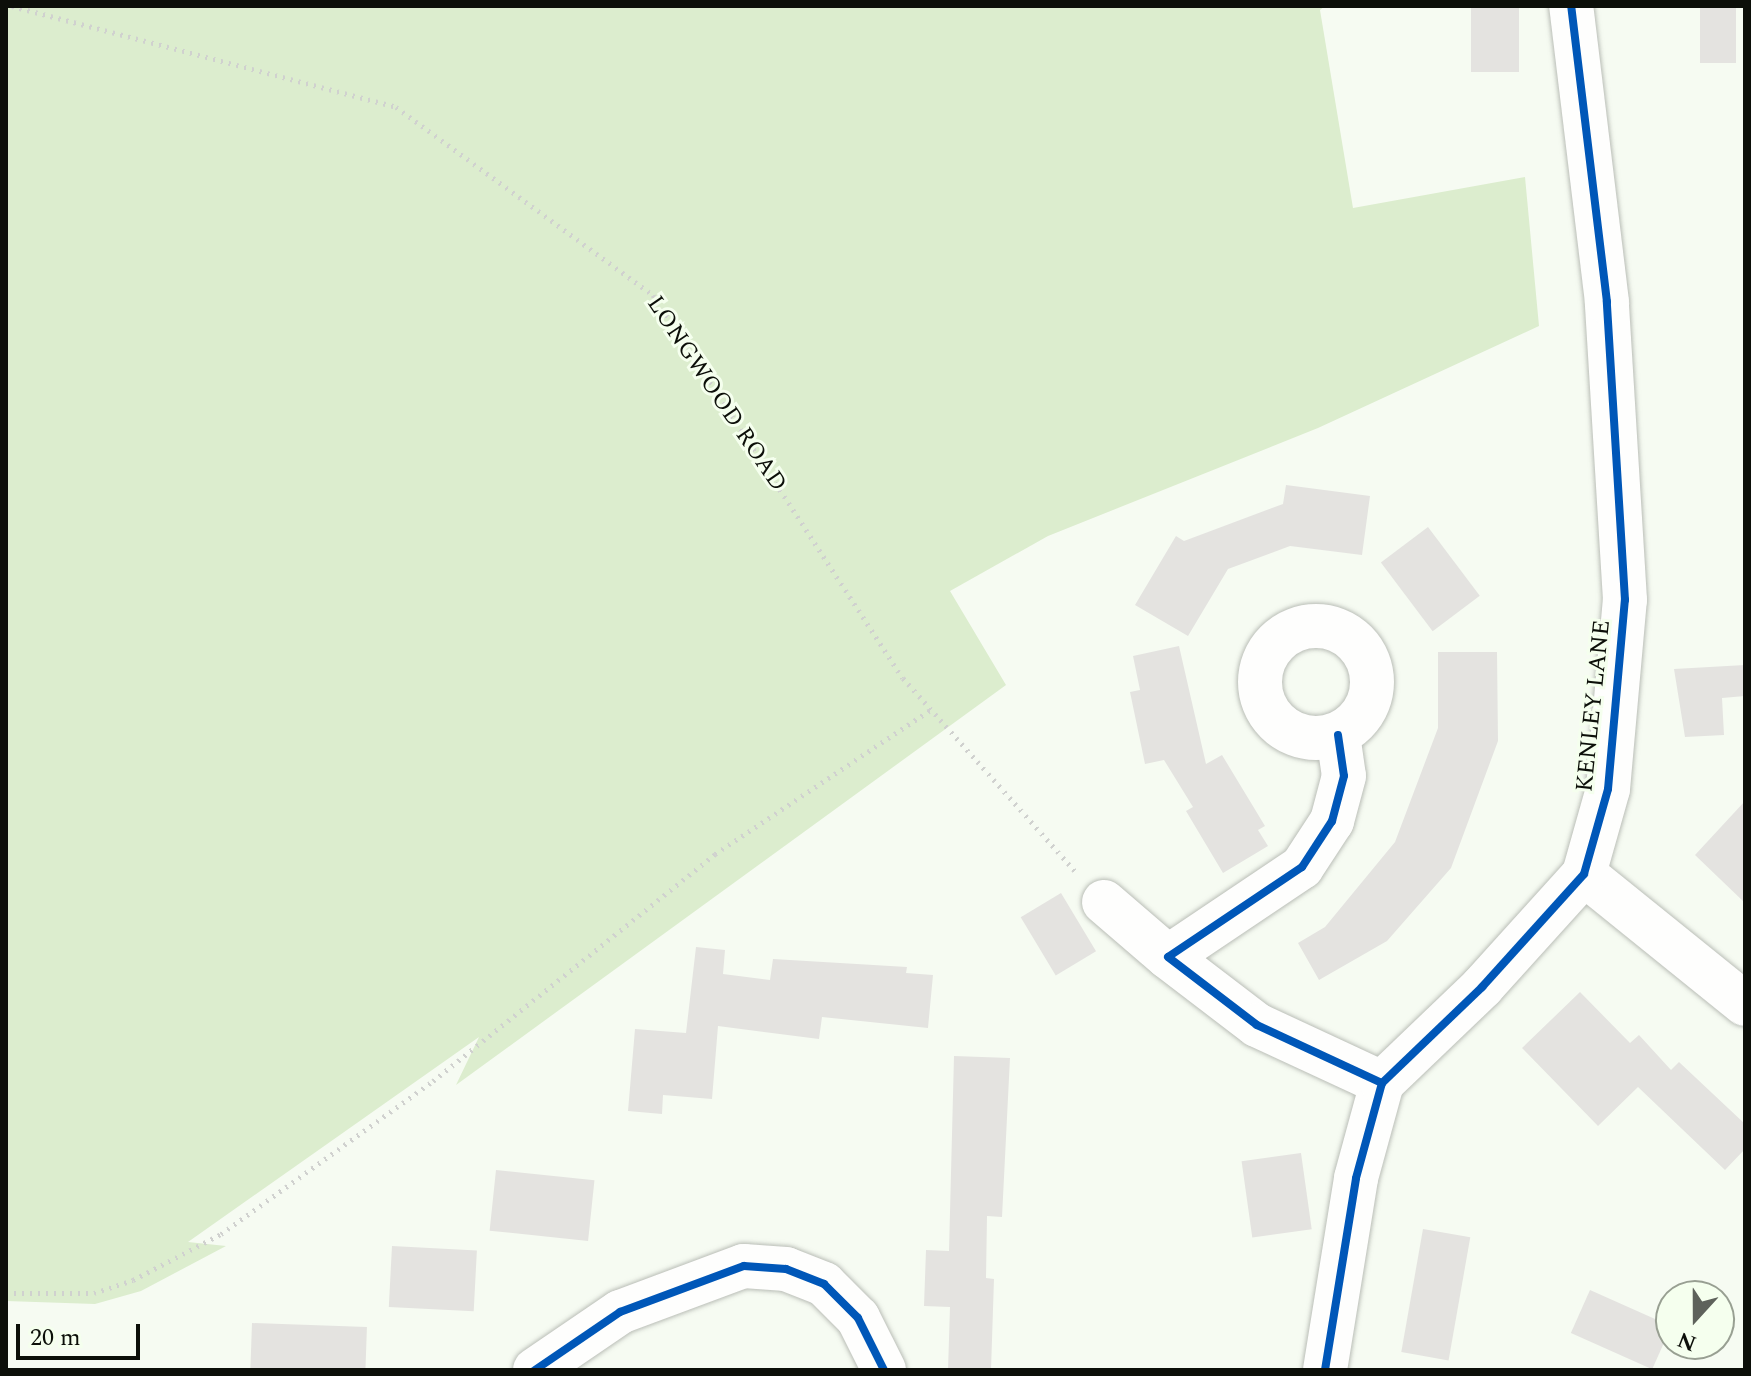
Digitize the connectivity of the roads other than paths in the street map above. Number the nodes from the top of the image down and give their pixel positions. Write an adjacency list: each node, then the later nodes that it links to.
1 (1571, 6): 3 (street, KENLEY LANE)
2 (1338, 735): 5 (street)
3 (1584, 874): 6 (street); 7 (street, KENLEY LANE)
4 (1104, 902): 5 (street)
5 (1168, 957): 7 (street)
6 (1745, 1004)
7 (1382, 1083): 10 (street)
8 (535, 1370): 9 (street)
9 (884, 1370)
10 (1325, 1370)

